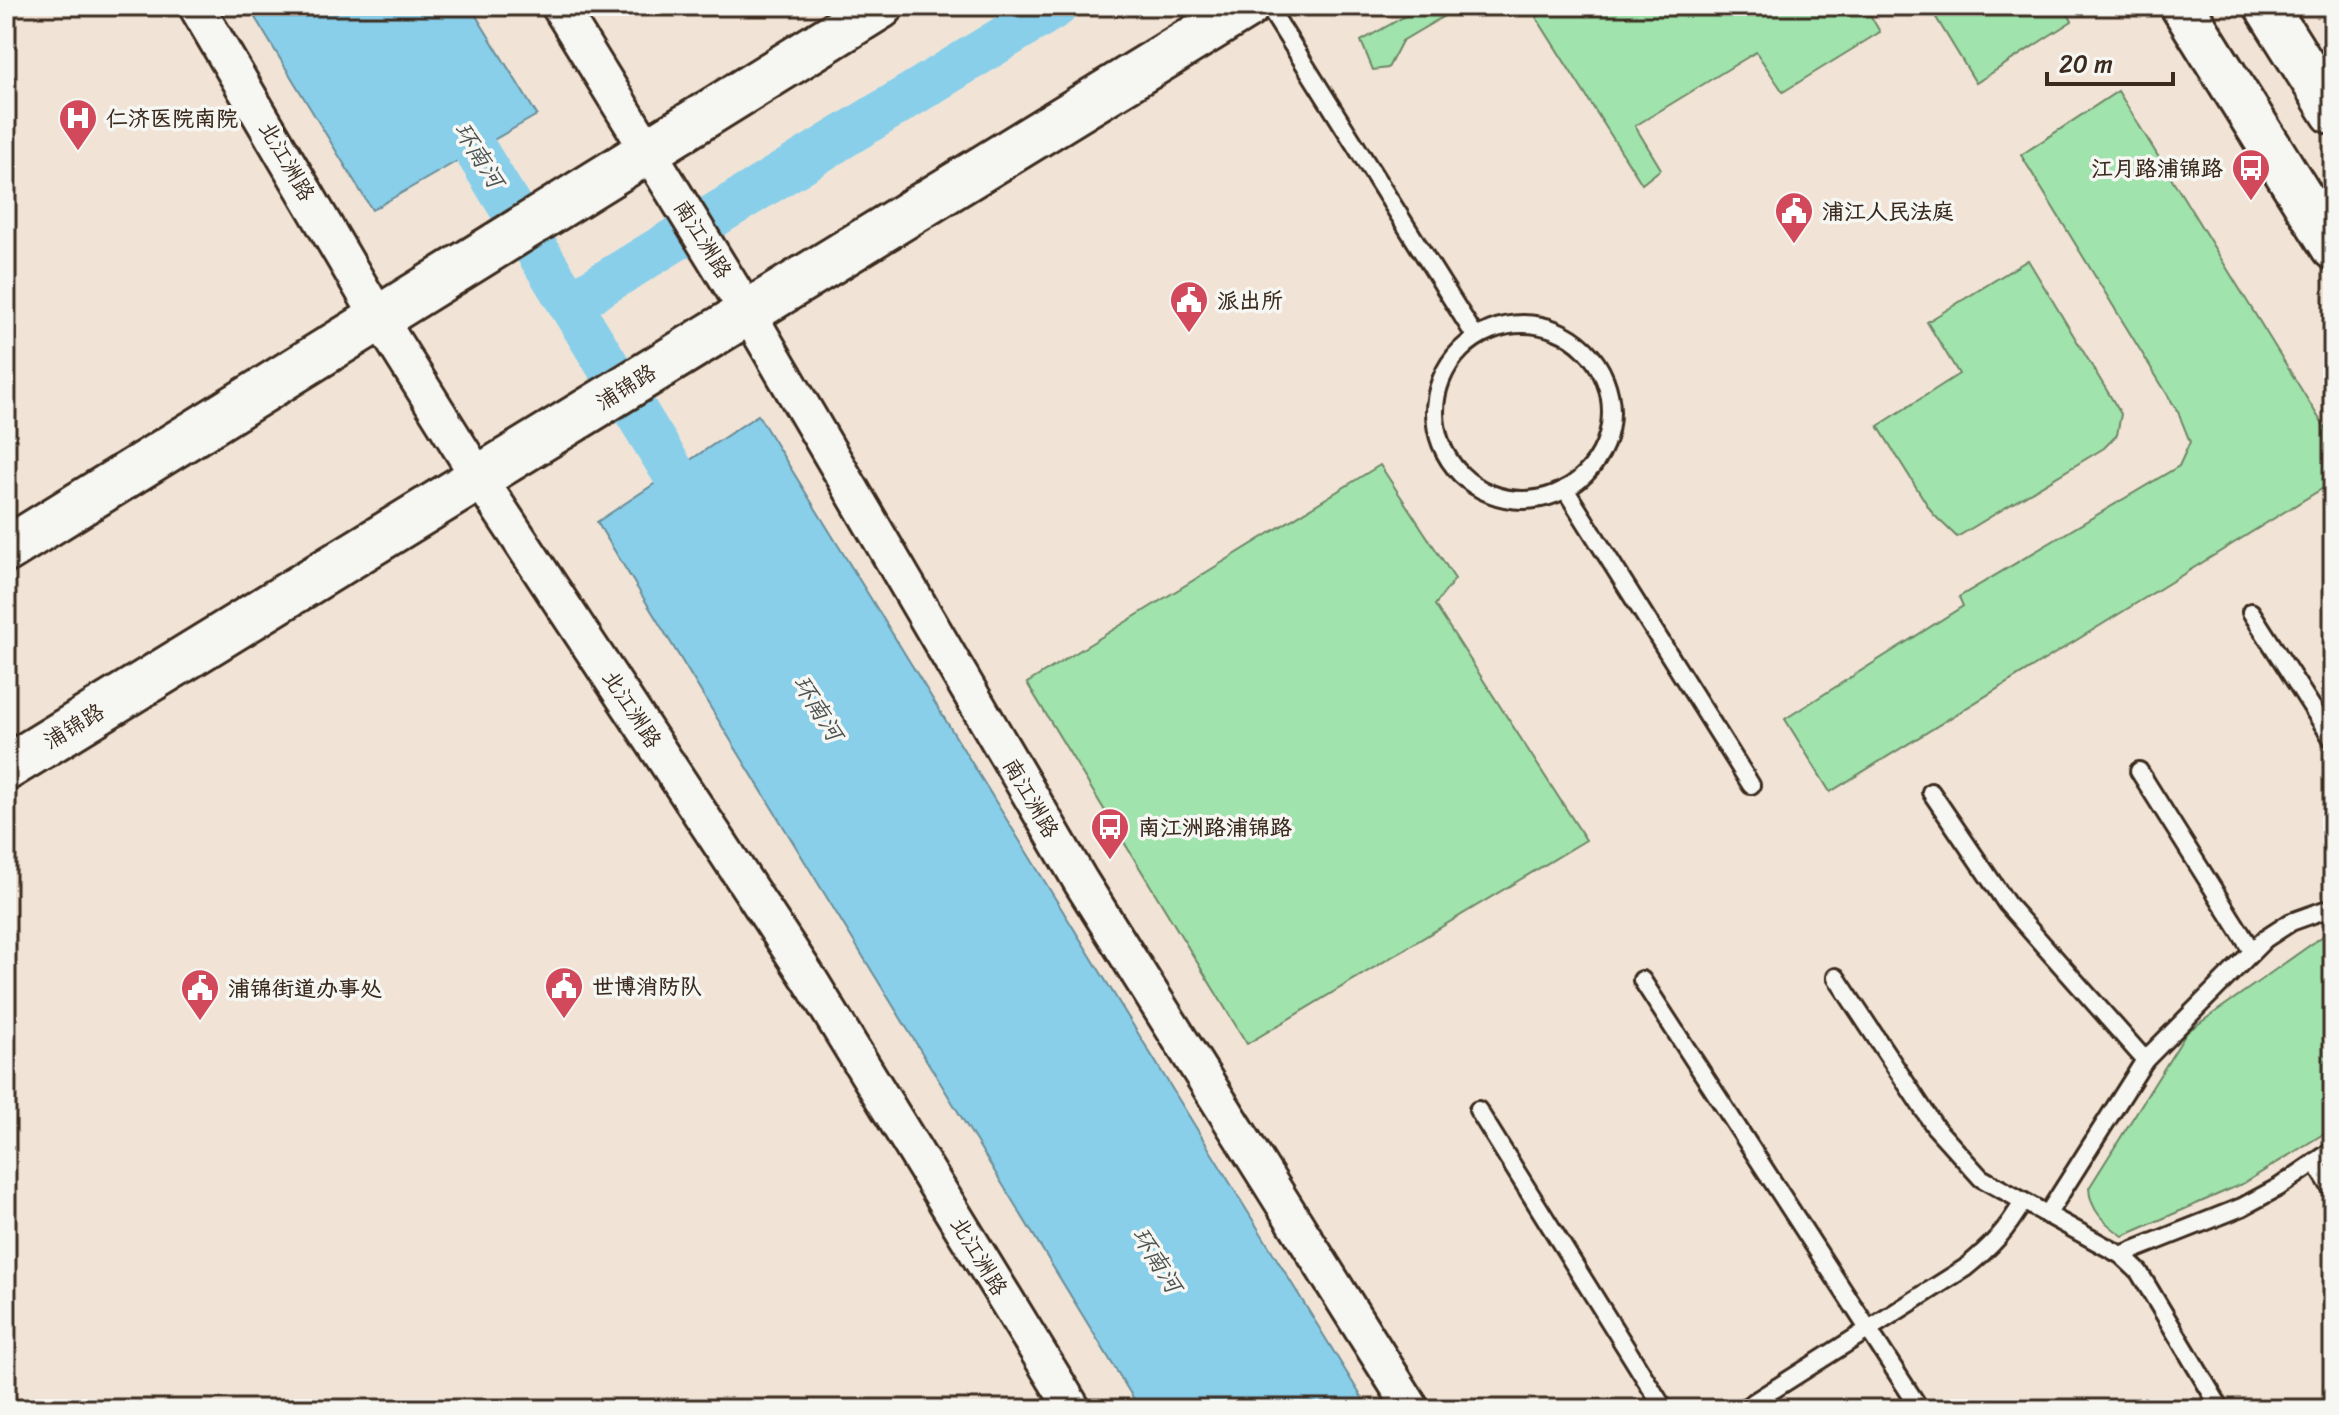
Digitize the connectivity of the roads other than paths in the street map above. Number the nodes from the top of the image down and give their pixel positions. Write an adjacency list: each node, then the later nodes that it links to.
1 (196, 6): 12 (street, 北江洲路)
2 (559, 6): 9 (street, 南江洲路)
3 (881, 6): 9 (main road)
4 (1247, 6): 11 (main road, 浦锦路)
5 (1268, 6): 13 (lane)
6 (2182, 6): 10 (street)
7 (2266, 6): 8 (street)
8 (2333, 113)
9 (657, 164): 11 (street, 南江洲路); 12 (main road)
10 (2333, 248)
11 (739, 299): 14 (main road, 浦锦路); 37 (street, 南江洲路)
12 (379, 318): 14 (street, 北江洲路); 16 (main road)
13 (1475, 336): 15 (lane); 15 (lane)
14 (479, 478): 19 (main road, 浦锦路); 36 (street, 北江洲路)
15 (1565, 489): 21 (lane)
16 (6, 550)
17 (2251, 612): 18 (lane)
18 (2333, 740)
19 (6, 768)
20 (2139, 771): 24 (lane)
21 (1751, 785)
22 (1931, 792): 27 (lane)
23 (2333, 907): 24 (lane)
24 (2252, 951): 27 (lane)
25 (1836, 977): 32 (lane)
26 (1642, 980): 35 (lane)
27 (2145, 1060): 33 (lane)
28 (1478, 1110): 38 (lane)
29 (2333, 1150): 30 (lane)
30 (2315, 1162): 31 (lane); 34 (lane)
31 (2333, 1191)
32 (2023, 1202): 33 (lane); 35 (lane)
33 (2047, 1215): 34 (lane)
34 (2121, 1255): 41 (lane)
35 (1868, 1328): 39 (lane); 40 (lane)
36 (1073, 1409)
37 (1412, 1409)
38 (1664, 1409)
39 (1743, 1409)
40 (1920, 1409)
41 (2221, 1409)

